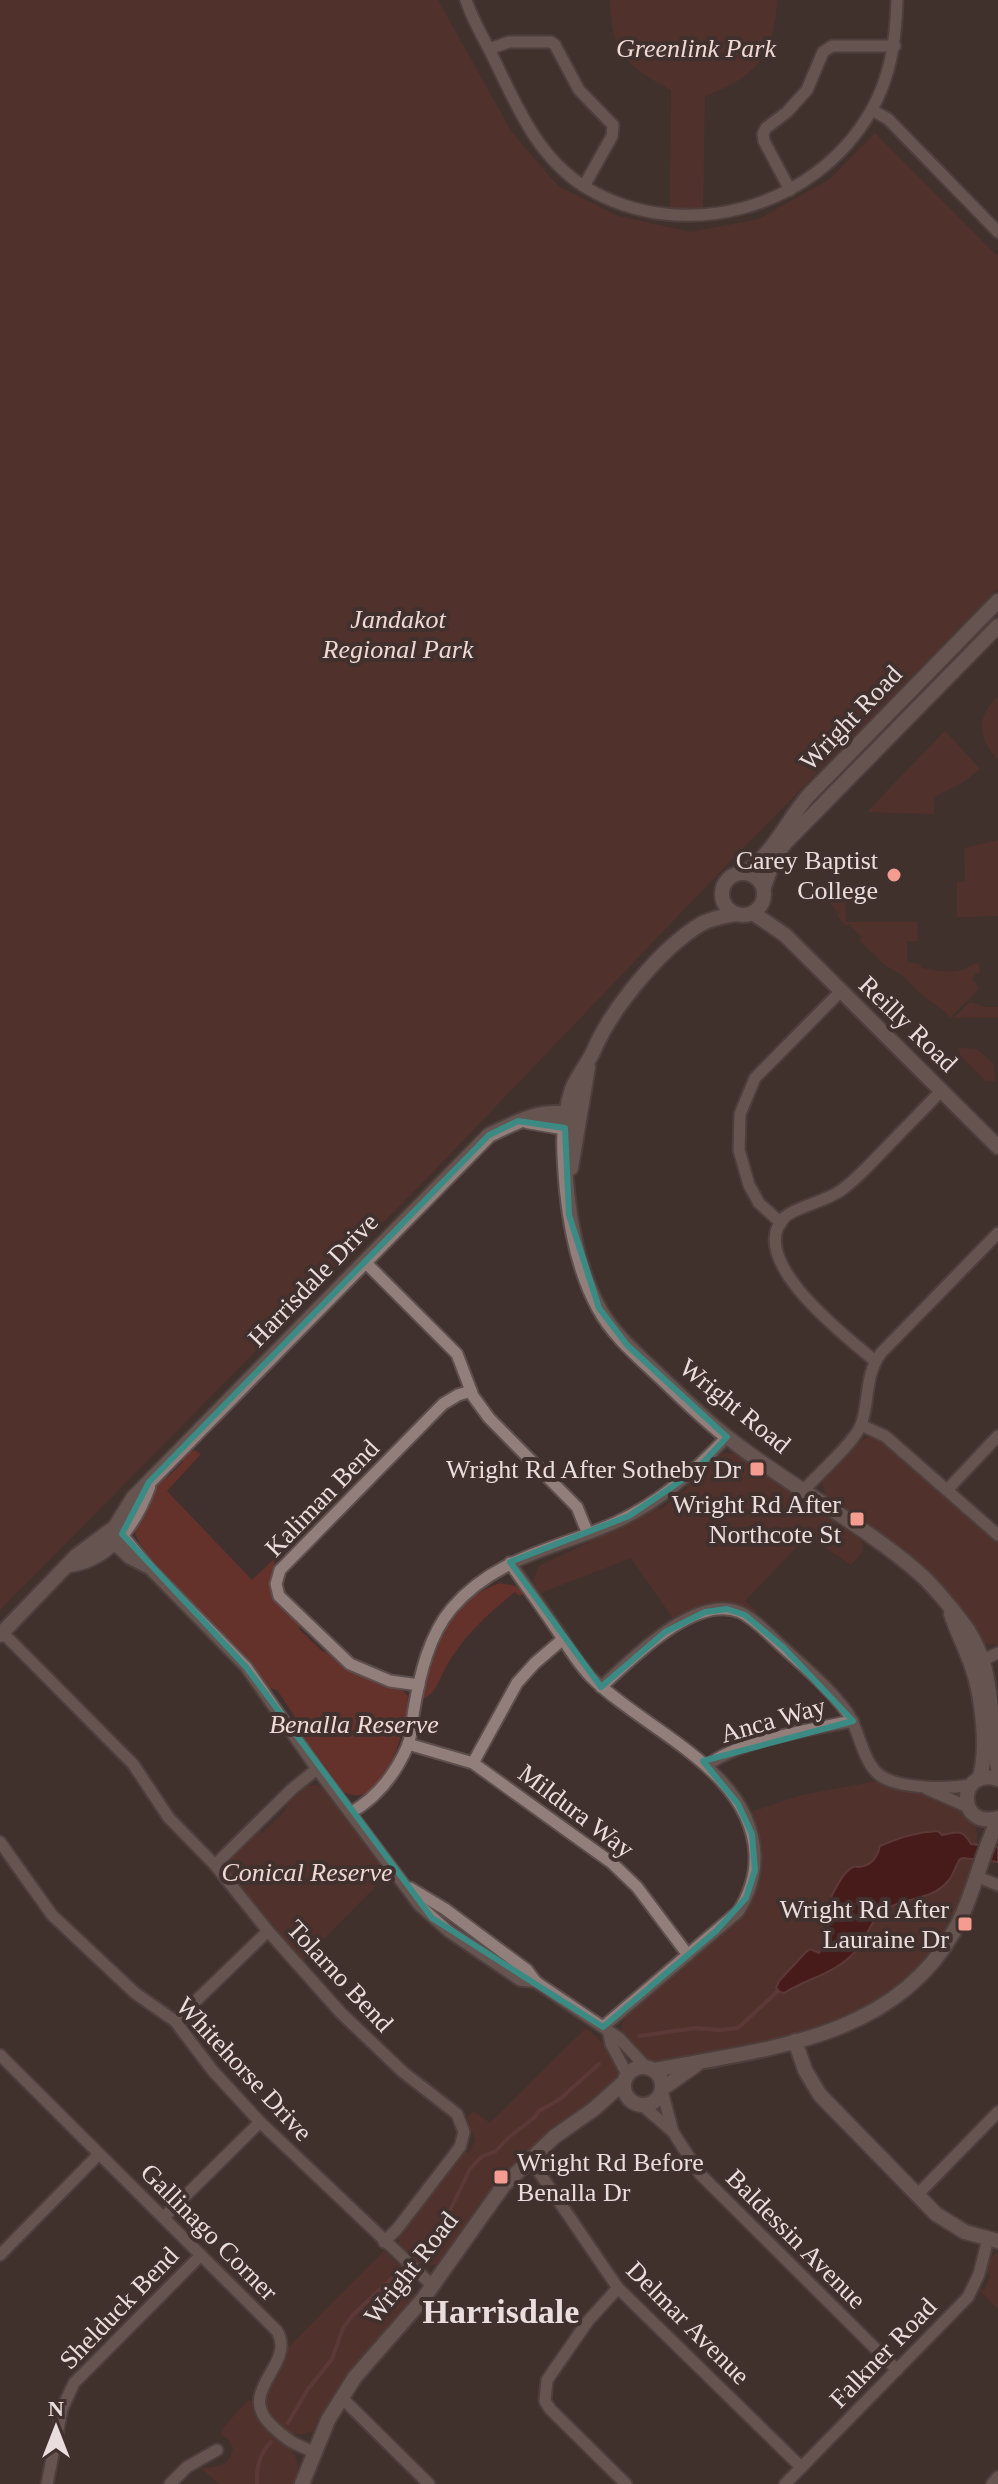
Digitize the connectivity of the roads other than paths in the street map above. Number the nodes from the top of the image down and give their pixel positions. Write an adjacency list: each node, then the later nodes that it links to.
1 (466, 0): 4 (street)
2 (897, 0): 3 (street)
3 (895, 46): 5 (street); 7 (street)
4 (489, 49): 6 (street); 6 (street)
5 (872, 110): 7 (street); 8 (street)
6 (584, 186): 7 (street)
7 (790, 190)
8 (997, 230)
9 (998, 601): 11 (street, Wright Road)
10 (998, 626): 12 (street, Wright Road)
11 (953, 647): 12 (street); 13 (street, Wright Road)
12 (963, 661): 14 (street, Wright Road)
13 (744, 873): 14 (street); 15 (street, Wright Road)
14 (764, 893): 16 (street, Wright Road); 19 (street, Reilly Road)
15 (722, 898): 17 (street); 18 (street, Wright Road)
16 (753, 913): 17 (street, Wright Road); 19 (street, Reilly Road)
17 (736, 914): 18 (street, Wright Road)
18 (705, 922): 22 (street, Wright Road)
19 (785, 935): 20 (street, Reilly Road)
20 (840, 992): 21 (street, Reilly Road); 24 (street)
21 (941, 1091): 23 (street, Reilly Road); 24 (street)
22 (572, 1121): 26 (street, Harrisdale Drive); 31 (street, Wright Road)
23 (998, 1147)
24 (781, 1223): 27 (street)
25 (998, 1233): 27 (street)
26 (365, 1262): 28 (street); 35 (street, Harrisdale Drive)
27 (875, 1361): 29 (street)
28 (471, 1391): 34 (street); 42 (street, Kaliman Bend)
29 (861, 1425): 32 (street); 33 (street)
30 (998, 1436): 32 (street)
31 (727, 1437): 33 (street, Wright Road); 34 (street)
32 (947, 1490): 36 (street)
33 (803, 1491): 41 (street, Wright Road)
34 (588, 1534): 37 (street)
35 (114, 1535): 38 (street, Harrisdale Drive); 49 (street)
36 (998, 1535)
37 (510, 1563): 39 (street); 42 (street)
38 (1, 1634): 59 (street, Tolarno Bend)
39 (563, 1639): 43 (street); 46 (street)
40 (998, 1653): 41 (street)
41 (977, 1663): 48 (street, Wright Road); 51 (street, Wright Road)
42 (419, 1685): 45 (street)
43 (601, 1687): 44 (street); 47 (street)
44 (853, 1721): 47 (street, Anca Way); 52 (street)
45 (408, 1744): 46 (street, Mildura Way); 54 (street)
46 (473, 1763): 63 (street, Mildura Way)
47 (707, 1766): 63 (street)
48 (998, 1768)
49 (317, 1769): 54 (street); 59 (street)
50 (998, 1779): 51 (street)
51 (975, 1782): 52 (street); 53 (street, Wright Road)
52 (920, 1785): 53 (street)
53 (968, 1807): 55 (street)
54 (350, 1813): 65 (street)
55 (979, 1818): 56 (street); 58 (street)
56 (998, 1819): 58 (street)
57 (0, 1842): 64 (street, Whitehorse Drive)
58 (985, 1846): 60 (street)
59 (215, 1865): 62 (street, Tolarno Bend)
60 (980, 1872): 61 (street); 66 (street)
61 (998, 1885)
62 (268, 1931): 64 (street); 83 (street, Tolarno Bend)
63 (688, 1955): 65 (street)
64 (175, 2021): 76 (street, Whitehorse Drive)
65 (610, 2036): 67 (street)
66 (795, 2041): 69 (street); 80 (street)
67 (625, 2054): 70 (street); 71 (street)
68 (0, 2055): 78 (street, Gallinago Corner)
69 (700, 2062): 70 (street); 72 (street)
70 (649, 2068): 71 (street); 72 (street)
71 (626, 2078): 73 (street); 74 (street, Wright Road)
72 (662, 2090): 73 (street); 77 (street, Baldessin Avenue)
73 (636, 2103): 74 (street, Wright Road); 77 (street, Baldessin Avenue)
74 (594, 2109): 79 (street, Wright Road)
75 (998, 2112): 80 (street)
76 (260, 2122): 81 (street); 83 (street, Whitehorse Drive)
77 (673, 2132): 88 (street, Baldessin Avenue)
78 (99, 2154): 81 (street, Gallinago Corner); 84 (street)
79 (530, 2159): 86 (street, Wright Road); 87 (street, Delmar Avenue)
80 (918, 2194): 82 (street)
81 (164, 2217): 85 (street, Gallinago Corner)
82 (993, 2240): 88 (street, Falkner Road)
83 (384, 2242): 86 (street, Whitehorse Drive)
84 (0, 2255)
85 (201, 2255): 91 (street, Gallinago Corner); 94 (street, Shelduck Bend)
86 (433, 2286): 89 (street, Wright Road)
87 (618, 2288): 92 (street, Delmar Avenue); 98 (street)
88 (897, 2370): 92 (street, Falkner Road)
89 (341, 2397): 91 (street, Wright Road); 97 (street)
90 (217, 2450): 95 (street)
91 (314, 2452): 96 (street, Wright Road)
92 (801, 2467): 99 (street, Falkner Road)
93 (998, 2477): 100 (street)
94 (47, 2484)
95 (170, 2484)
96 (302, 2484)
97 (429, 2484)
98 (626, 2484)
99 (785, 2484)
100 (992, 2484)

